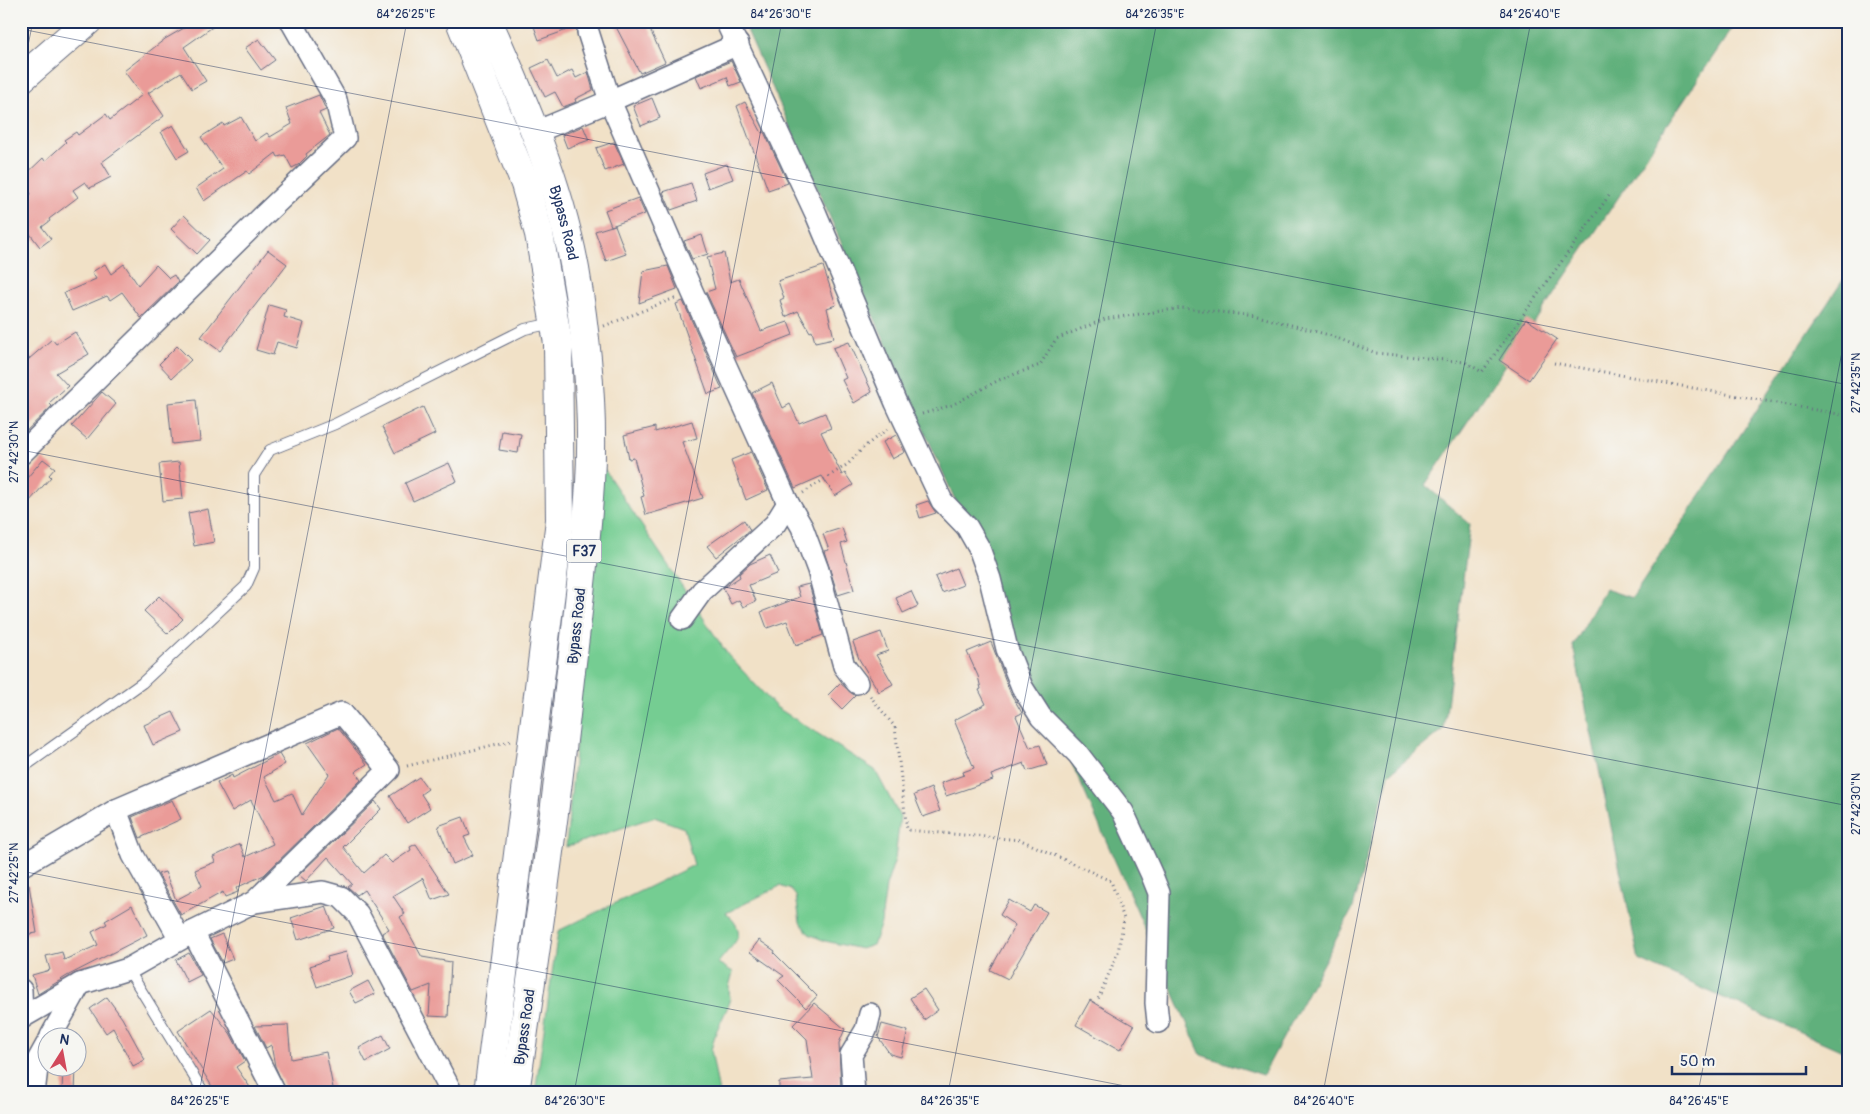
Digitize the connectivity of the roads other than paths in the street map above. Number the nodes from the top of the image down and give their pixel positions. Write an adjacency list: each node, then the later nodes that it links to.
1 (88, 21): 8 (main road)
2 (291, 21): 13 (street)
3 (460, 21): 11 (main road, Bypass Road / F37)
4 (488, 21): 10 (main road, Bypass Road / F37)
5 (726, 21): 7 (street)
6 (588, 32): 9 (street)
7 (738, 44): 9 (street); 27 (street)
8 (21, 79)
9 (610, 100): 10 (street); 14 (street)
10 (536, 132): 12 (main road, Bypass Road / F37)
11 (557, 333): 12 (main road); 17 (lane); 34 (main road, Bypass Road / F37)
12 (584, 335): 35 (main road, Bypass Road / F37)
13 (21, 454)
14 (788, 503): 15 (street); 16 (street)
15 (682, 618)
16 (857, 683)
17 (21, 769)
18 (116, 810): 19 (street); 20 (street); 21 (street)
19 (21, 866)
20 (254, 902): 21 (street); 33 (street)
21 (187, 935): 22 (street); 32 (street)
22 (128, 969): 23 (street); 31 (lane)
23 (80, 984): 26 (street); 28 (street)
24 (21, 990): 26 (street)
25 (870, 1014): 36 (street)
26 (22, 1018)
27 (1158, 1022)
28 (57, 1026)
29 (38, 1060): 30 (street)
30 (34, 1093)
31 (204, 1093)
32 (275, 1093)
33 (452, 1093)
34 (488, 1093)
35 (515, 1093)
36 (854, 1093)

